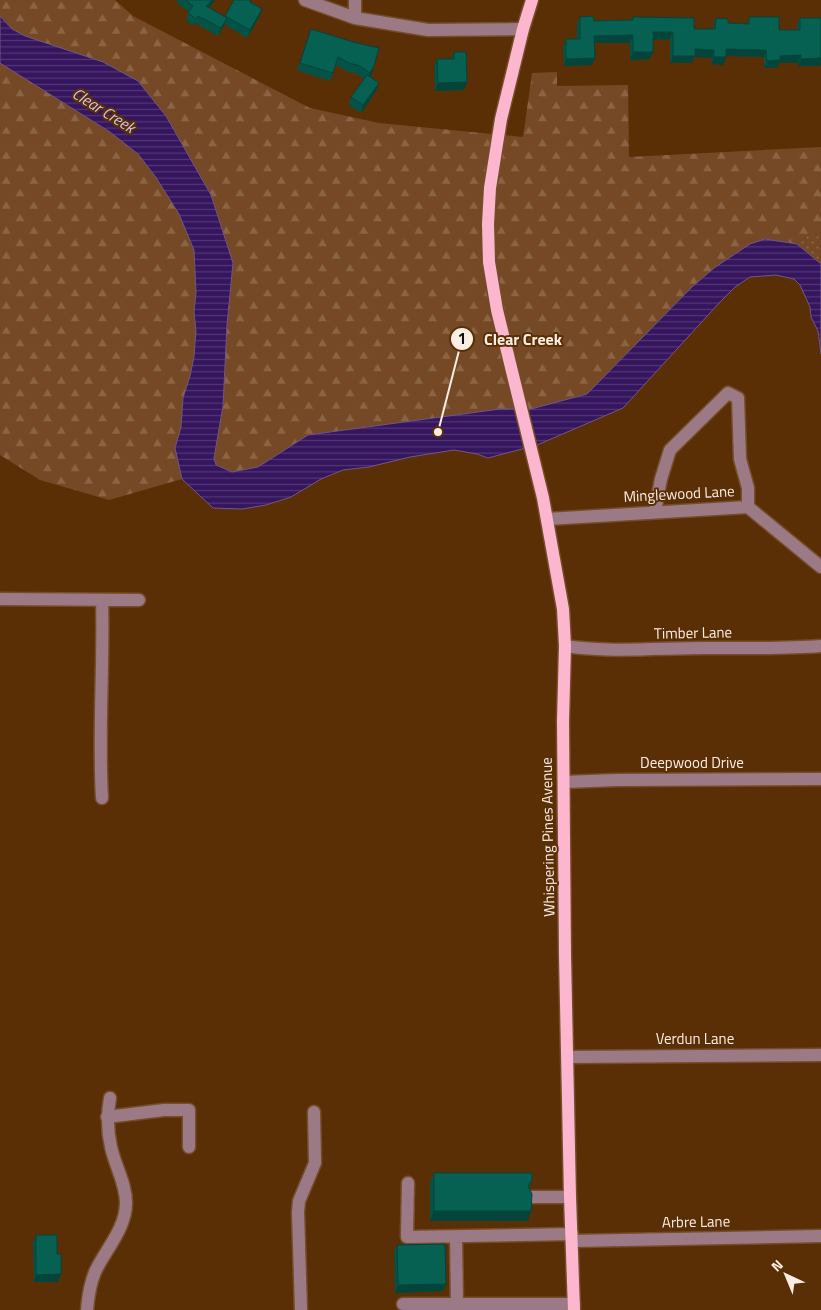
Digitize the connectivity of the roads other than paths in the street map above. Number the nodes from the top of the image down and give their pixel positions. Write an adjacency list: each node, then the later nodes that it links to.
1 (305, 0): 4 (street)
2 (355, 0): 4 (street)
3 (532, 0): 5 (main road, Whispering Pines Avenue)
4 (355, 18): 5 (street)
5 (523, 28): 8 (main road, Whispering Pines Avenue)
6 (748, 507): 7 (street, Minglewood Lane); 7 (street); 9 (street, Minglewood Lane)
7 (655, 511): 8 (street, Minglewood Lane)
8 (547, 519): 13 (main road, Whispering Pines Avenue)
9 (821, 567)
10 (0, 599): 11 (street)
11 (102, 600): 12 (street); 17 (street)
12 (139, 600)
13 (565, 646): 14 (street, Timber Lane); 16 (main road, Whispering Pines Avenue)
14 (821, 646)
15 (821, 779): 16 (street, Deepwood Drive)
16 (564, 782): 19 (main road, Whispering Pines Avenue)
17 (102, 798)
18 (821, 1055): 19 (street, Verdun Lane)
19 (568, 1058): 26 (main road, Whispering Pines Avenue)
20 (110, 1098): 22 (street)
21 (314, 1112): 34 (street)
22 (107, 1117): 23 (street); 33 (street)
23 (190, 1147)
24 (408, 1183): 28 (street, Arbre Lane)
25 (532, 1197): 26 (street)
26 (570, 1197): 29 (main road, Whispering Pines Avenue)
27 (821, 1236): 29 (street, Arbre Lane)
28 (456, 1237): 29 (street, Arbre Lane); 31 (street)
29 (572, 1237): 32 (main road, Whispering Pines Avenue)
30 (404, 1304): 31 (street)
31 (457, 1304): 32 (street)
32 (574, 1307)
33 (87, 1310)
34 (301, 1310)

